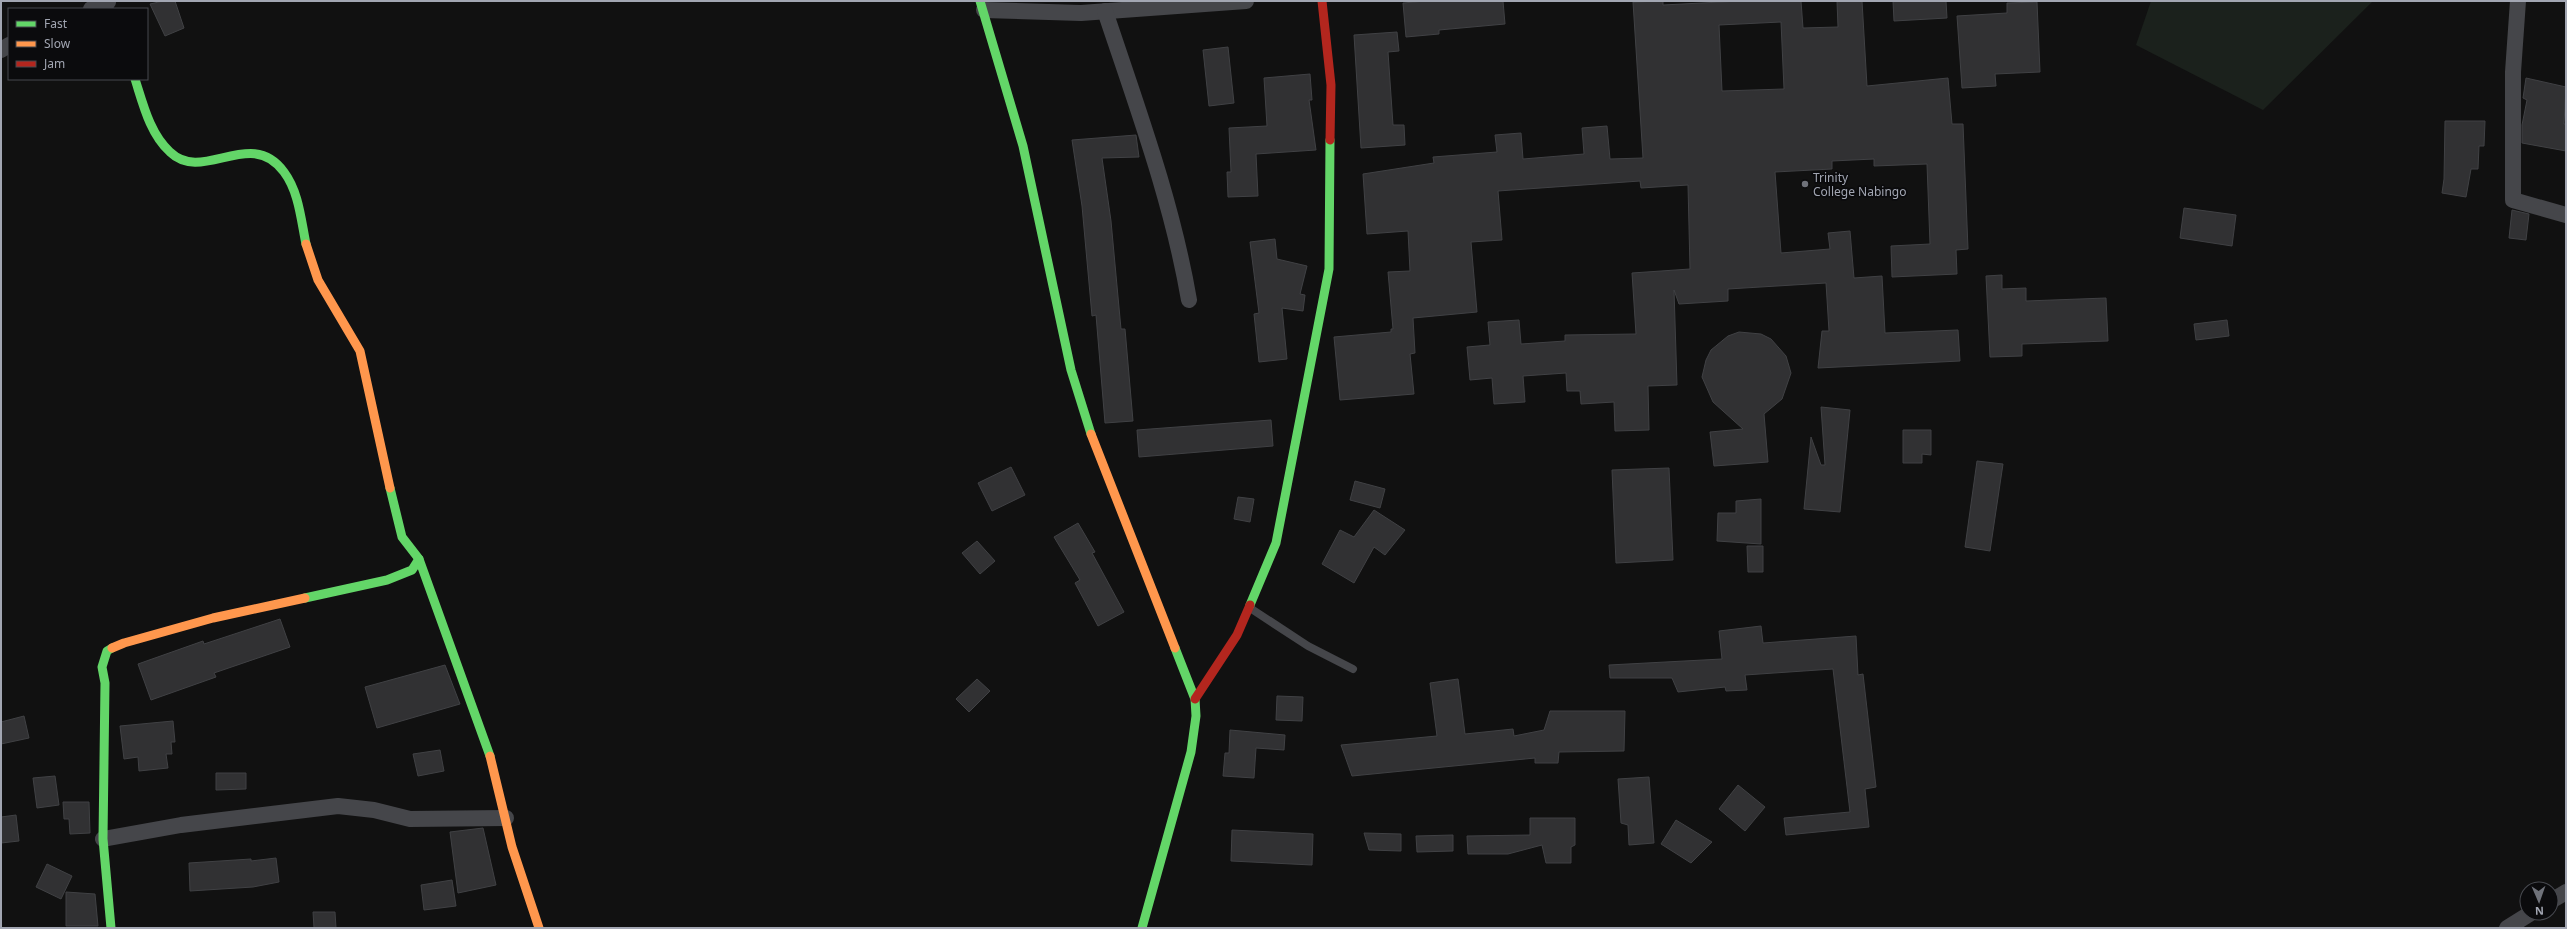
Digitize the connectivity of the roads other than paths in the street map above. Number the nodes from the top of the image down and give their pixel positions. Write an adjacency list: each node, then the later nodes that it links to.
1 (1246, 1): 7 (street)
2 (1322, 1): 12 (street)
3 (2518, 1): 9 (street)
4 (108, 4): 6 (street)
5 (982, 6): 7 (street); 14 (street)
6 (94, 8)
7 (1105, 11): 10 (street)
8 (135, 80): 11 (street)
9 (2566, 215)
10 (1189, 300)
11 (419, 558): 15 (street); 16 (street)
12 (1249, 607): 13 (lane); 14 (street)
13 (1353, 669)
14 (1195, 699): 21 (street)
15 (506, 818): 16 (street); 20 (street)
16 (103, 840): 19 (street)
17 (2519, 921): 22 (street)
18 (2522, 921): 23 (street)
19 (111, 928)
20 (539, 928)
21 (1142, 928)
22 (2507, 928)
23 (2513, 928)

